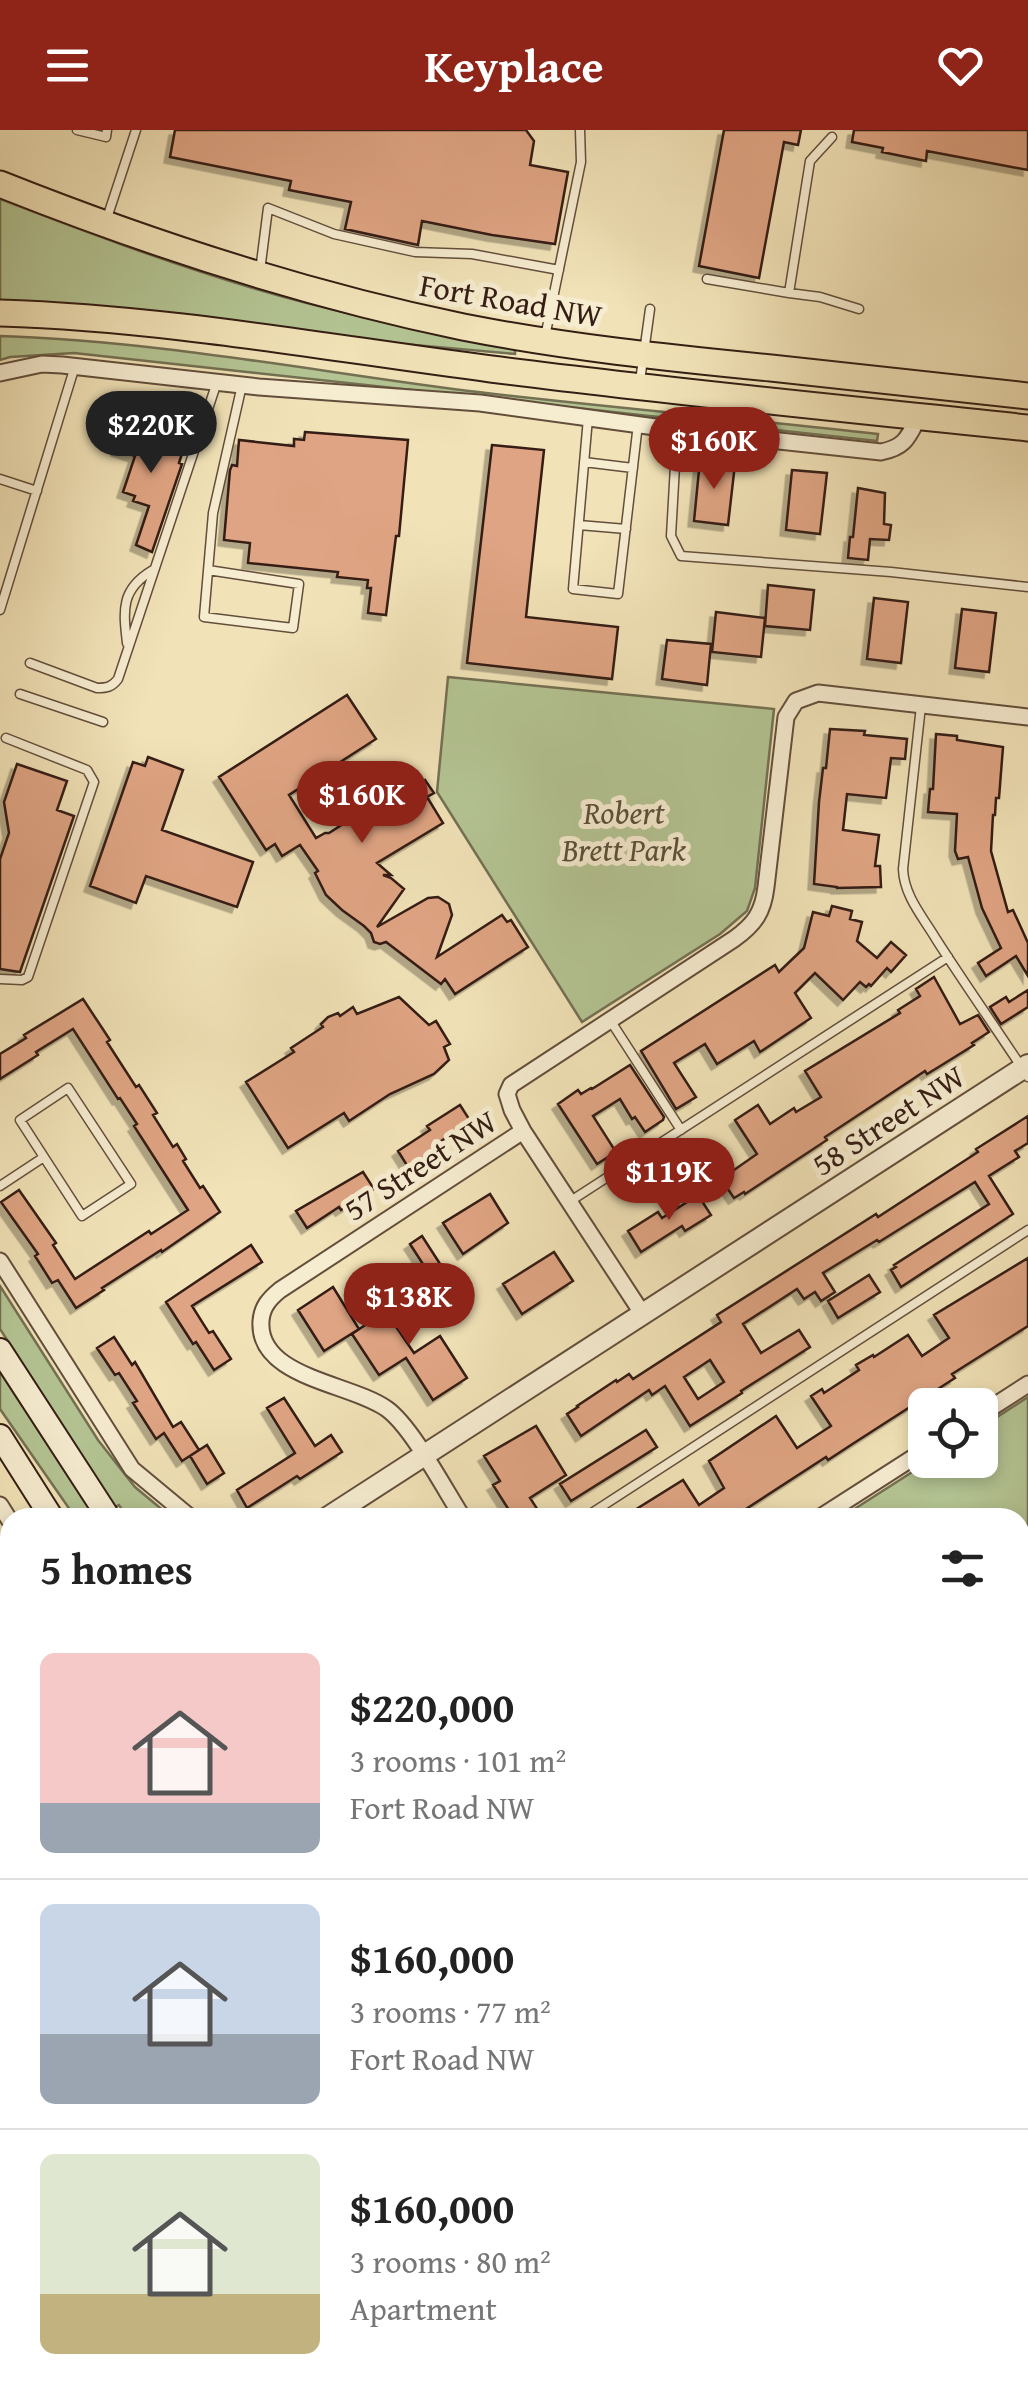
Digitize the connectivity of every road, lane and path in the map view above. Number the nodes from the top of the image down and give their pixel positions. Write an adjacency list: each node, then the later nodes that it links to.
1 (77, 130): 2 (lane)
2 (107, 130)
3 (136, 130): 7 (lane)
4 (580, 130): 8 (lane)
5 (832, 137): 11 (lane)
6 (0, 184): 7 (main road, Fort Road NW)
7 (105, 226): 9 (main road, Fort Road NW)
8 (559, 270): 9 (lane); 15 (lane)
9 (259, 276): 15 (main road, Fort Road NW)
10 (706, 279): 11 (lane)
11 (790, 293): 13 (lane)
12 (650, 308): 16 (lane)
13 (859, 309)
14 (0, 313): 19 (main road, Fort Road NW)
15 (544, 341): 16 (main road, Fort Road NW); 19 (main road)
16 (644, 355): 22 (lane); 23 (main road, Fort Road NW)
17 (75, 366): 18 (street); 20 (street); 32 (lane)
18 (0, 373)
19 (538, 375): 22 (main road, Fort Road NW)
20 (217, 382): 21 (street); 35 (lane)
21 (242, 385): 25 (street); 36 (lane)
22 (639, 386): 24 (main road, Fort Road NW)
23 (1028, 396)
24 (919, 416): 27 (main road, Fort Road NW); 28 (street)
25 (588, 418): 26 (street); 29 (lane)
26 (638, 424): 28 (street); 30 (lane)
27 (1028, 428)
28 (677, 430): 37 (lane)
29 (584, 462): 30 (lane); 33 (lane)
30 (633, 468): 34 (lane)
31 (0, 479): 32 (lane)
32 (37, 491): 38 (lane)
33 (579, 525): 34 (lane); 34 (lane)
34 (626, 529)
35 (154, 570): 39 (lane); 39 (lane)
36 (208, 570): 36 (lane)
37 (1028, 588)
38 (0, 610)
39 (128, 648): 40 (lane)
40 (30, 663)
41 (20, 694): 44 (lane)
42 (922, 706): 43 (street); 46 (lane); 48 (street, 57 Street NW)
43 (1028, 717)
44 (103, 722)
45 (6, 738): 47 (lane)
46 (948, 957): 49 (lane); 51 (lane)
47 (0, 979)
48 (609, 1020): 50 (street, 57 Street NW); 51 (lane)
49 (1026, 1070): 57 (street, 58 Street NW)
50 (523, 1130): 54 (street); 62 (street, 57 Street NW)
51 (681, 1130): 54 (lane)
52 (44, 1157): 52 (lane); 53 (lane)
53 (0, 1186)
54 (569, 1202): 57 (street)
55 (1028, 1230): 69 (lane)
56 (0, 1260): 66 (street)
57 (642, 1313): 62 (street, 58 Street NW)
58 (0, 1350): 65 (main road)
59 (1028, 1384): 60 (street)
60 (998, 1403)
61 (0, 1436): 64 (main road)
62 (423, 1455): 67 (street, 58 Street NW); 68 (street)
63 (908, 1461): 70 (street)
64 (46, 1508)
65 (103, 1508)
66 (178, 1508)
67 (342, 1508)
68 (457, 1508)
69 (599, 1508)
70 (835, 1508)

